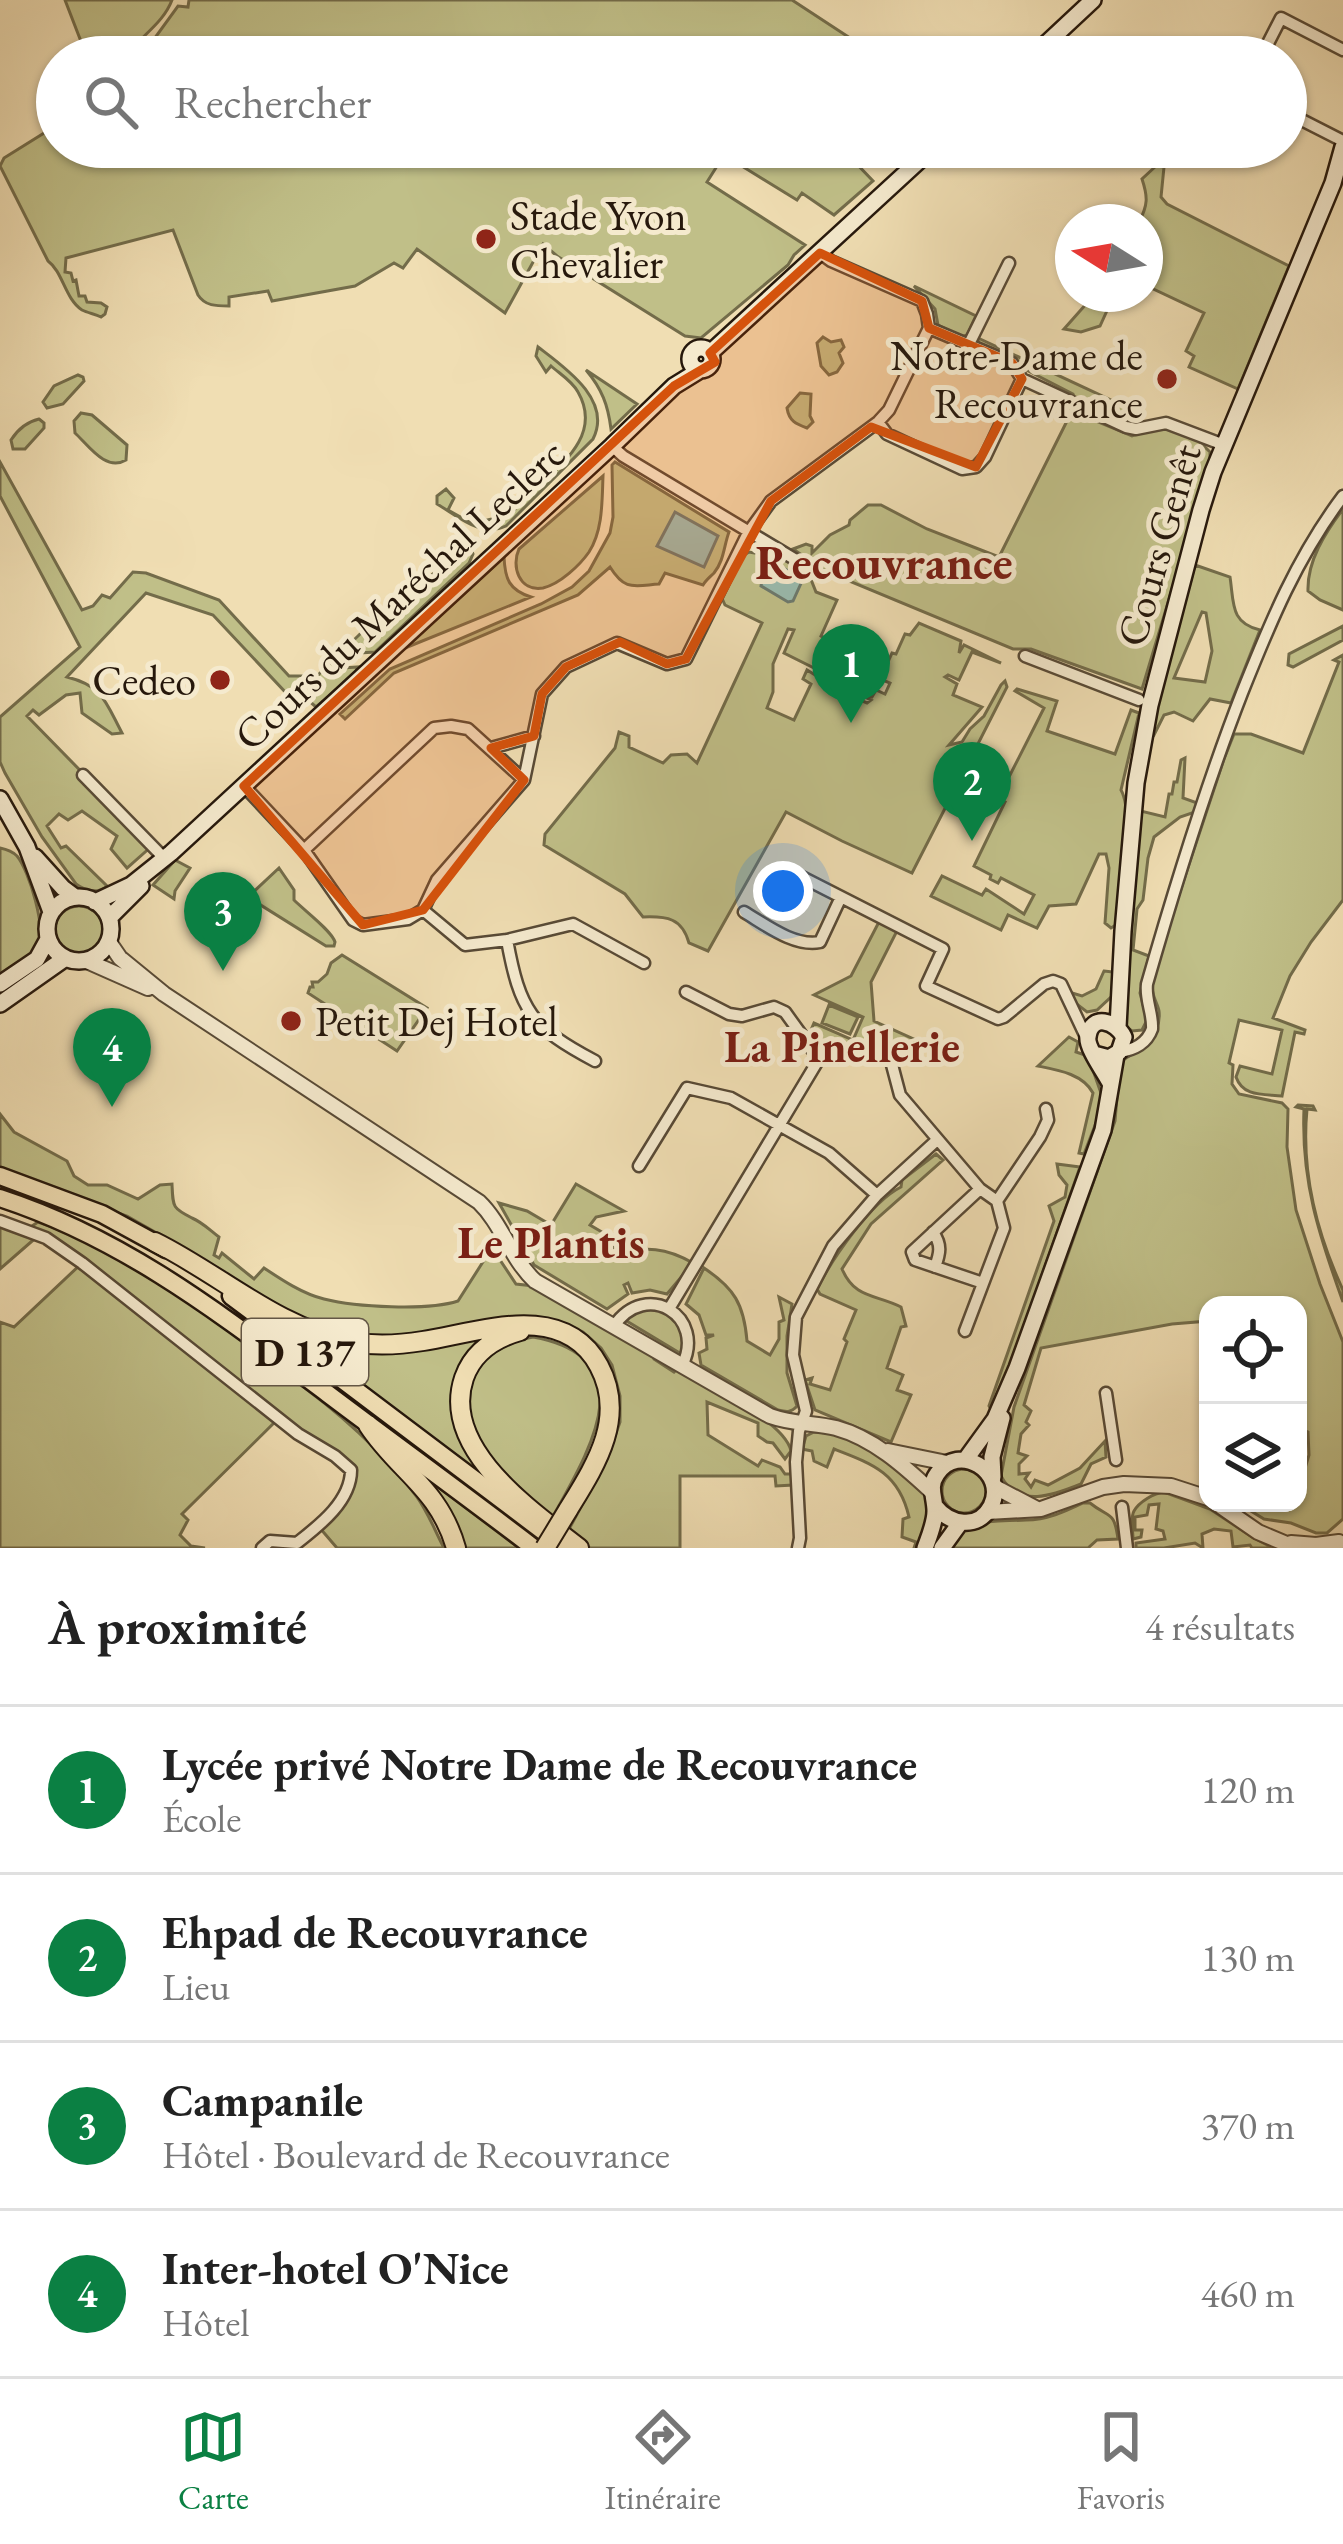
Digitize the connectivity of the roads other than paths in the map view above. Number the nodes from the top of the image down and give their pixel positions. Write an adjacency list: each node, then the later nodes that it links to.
1 (1093, 0): 2 (main road)
2 (1054, 36)
3 (1272, 36): 4 (street)
4 (1343, 50)
5 (1307, 124): 6 (street)
6 (1343, 144): 14 (main road, Cours Genêt)
7 (911, 168): 8 (main road)
8 (820, 253): 10 (street); 15 (main road, Cours du Maréchal Leclerc)
9 (1009, 263): 11 (street)
10 (929, 328): 11 (street); 13 (street)
11 (969, 344): 12 (street)
12 (1022, 379): 13 (street); 14 (street)
13 (878, 422): 17 (street)
14 (1223, 445): 44 (main road, Cours Genêt)
15 (612, 446): 17 (street); 25 (main road, Cours du Maréchal Leclerc)
16 (1343, 496): 50 (street)
17 (748, 532): 18 (street); 21 (street)
18 (806, 566)
19 (1025, 656): 20 (street)
20 (1138, 700)
21 (534, 736): 22 (street); 24 (street)
22 (491, 748): 24 (street); 28 (street)
23 (83, 775): 29 (street)
24 (524, 780): 34 (street)
25 (244, 786): 28 (street); 29 (main road, Cours du Maréchal Leclerc)
26 (0, 799): 27 (main road)
27 (27, 847): 31 (main road); 35 (main road)
28 (304, 850): 34 (street)
29 (167, 855): 33 (main road, Cours du Maréchal Leclerc); 37 (main road, Cours du Maréchal Leclerc)
30 (788, 870): 32 (street)
31 (75, 897): 33 (main road); 35 (main road)
32 (841, 897): 36 (street); 51 (street)
33 (94, 902): 37 (main road)
34 (423, 910): 39 (street)
35 (51, 912): 38 (main road)
36 (744, 912)
37 (109, 918): 40 (main road)
38 (48, 939): 41 (main road); 45 (main road)
39 (507, 940): 43 (street); 54 (street)
40 (109, 942): 42 (main road); 47 (street)
41 (64, 958): 42 (main road); 48 (main road)
42 (87, 961): 47 (street)
43 (644, 963)
44 (1120, 982): 49 (main road, Cours Genêt); 51 (main road, Cours Genêt)
45 (0, 984)
46 (686, 992): 53 (street)
47 (164, 994): 72 (street)
48 (0, 1004)
49 (1120, 1029): 50 (street); 51 (main road); 52 (main road)
50 (1152, 1029): 52 (street)
51 (1094, 1035): 52 (main road); 55 (main road)
52 (1118, 1053): 55 (main road)
53 (819, 1059): 57 (street); 58 (street)
54 (595, 1061)
55 (1110, 1083): 75 (main road)
56 (1046, 1109): 64 (street)
57 (779, 1126): 59 (street); 62 (street); 70 (street)
58 (937, 1140): 61 (street); 62 (street)
59 (640, 1166)
60 (0, 1176): 67 (main road, D 137)
61 (980, 1190): 64 (street); 66 (street)
62 (877, 1195): 78 (street)
63 (0, 1198): 77 (main road, D 137)
64 (997, 1201): 69 (street)
65 (0, 1221): 93 (street)
66 (933, 1232): 68 (street); 68 (street)
67 (155, 1242): 71 (highway); 97 (main road, D 137)
68 (935, 1267): 69 (street)
69 (983, 1283): 73 (street)
70 (670, 1309): 72 (street); 74 (street)
71 (536, 1326): 96 (highway, bridge); 98 (highway)
72 (614, 1326): 74 (street)
73 (965, 1330)
74 (682, 1366): 78 (street)
75 (1017, 1368): 80 (main road); 83 (main road)
76 (1106, 1393): 81 (street)
77 (368, 1424): 94 (highway); 95 (main road, D 137)
78 (802, 1424): 79 (street); 99 (street)
79 (882, 1450): 82 (street); 85 (street)
80 (966, 1460): 82 (main road); 83 (main road)
81 (1116, 1460)
82 (947, 1463): 85 (main road)
83 (994, 1484): 87 (street); 88 (main road)
84 (1199, 1495): 87 (street)
85 (933, 1499): 90 (main road); 100 (main road)
86 (1122, 1507): 102 (street)
87 (1036, 1509): 88 (street)
88 (987, 1512): 90 (main road)
89 (1228, 1512): 91 (street)
90 (960, 1523): 101 (main road)
91 (1278, 1541): 92 (street); 103 (street)
92 (1340, 1542)
93 (262, 1548)
94 (456, 1548)
95 (534, 1548)
96 (545, 1548)
97 (566, 1548)
98 (579, 1548)
99 (798, 1548)
100 (925, 1548)
101 (942, 1548)
102 (1127, 1548)
103 (1296, 1548)

